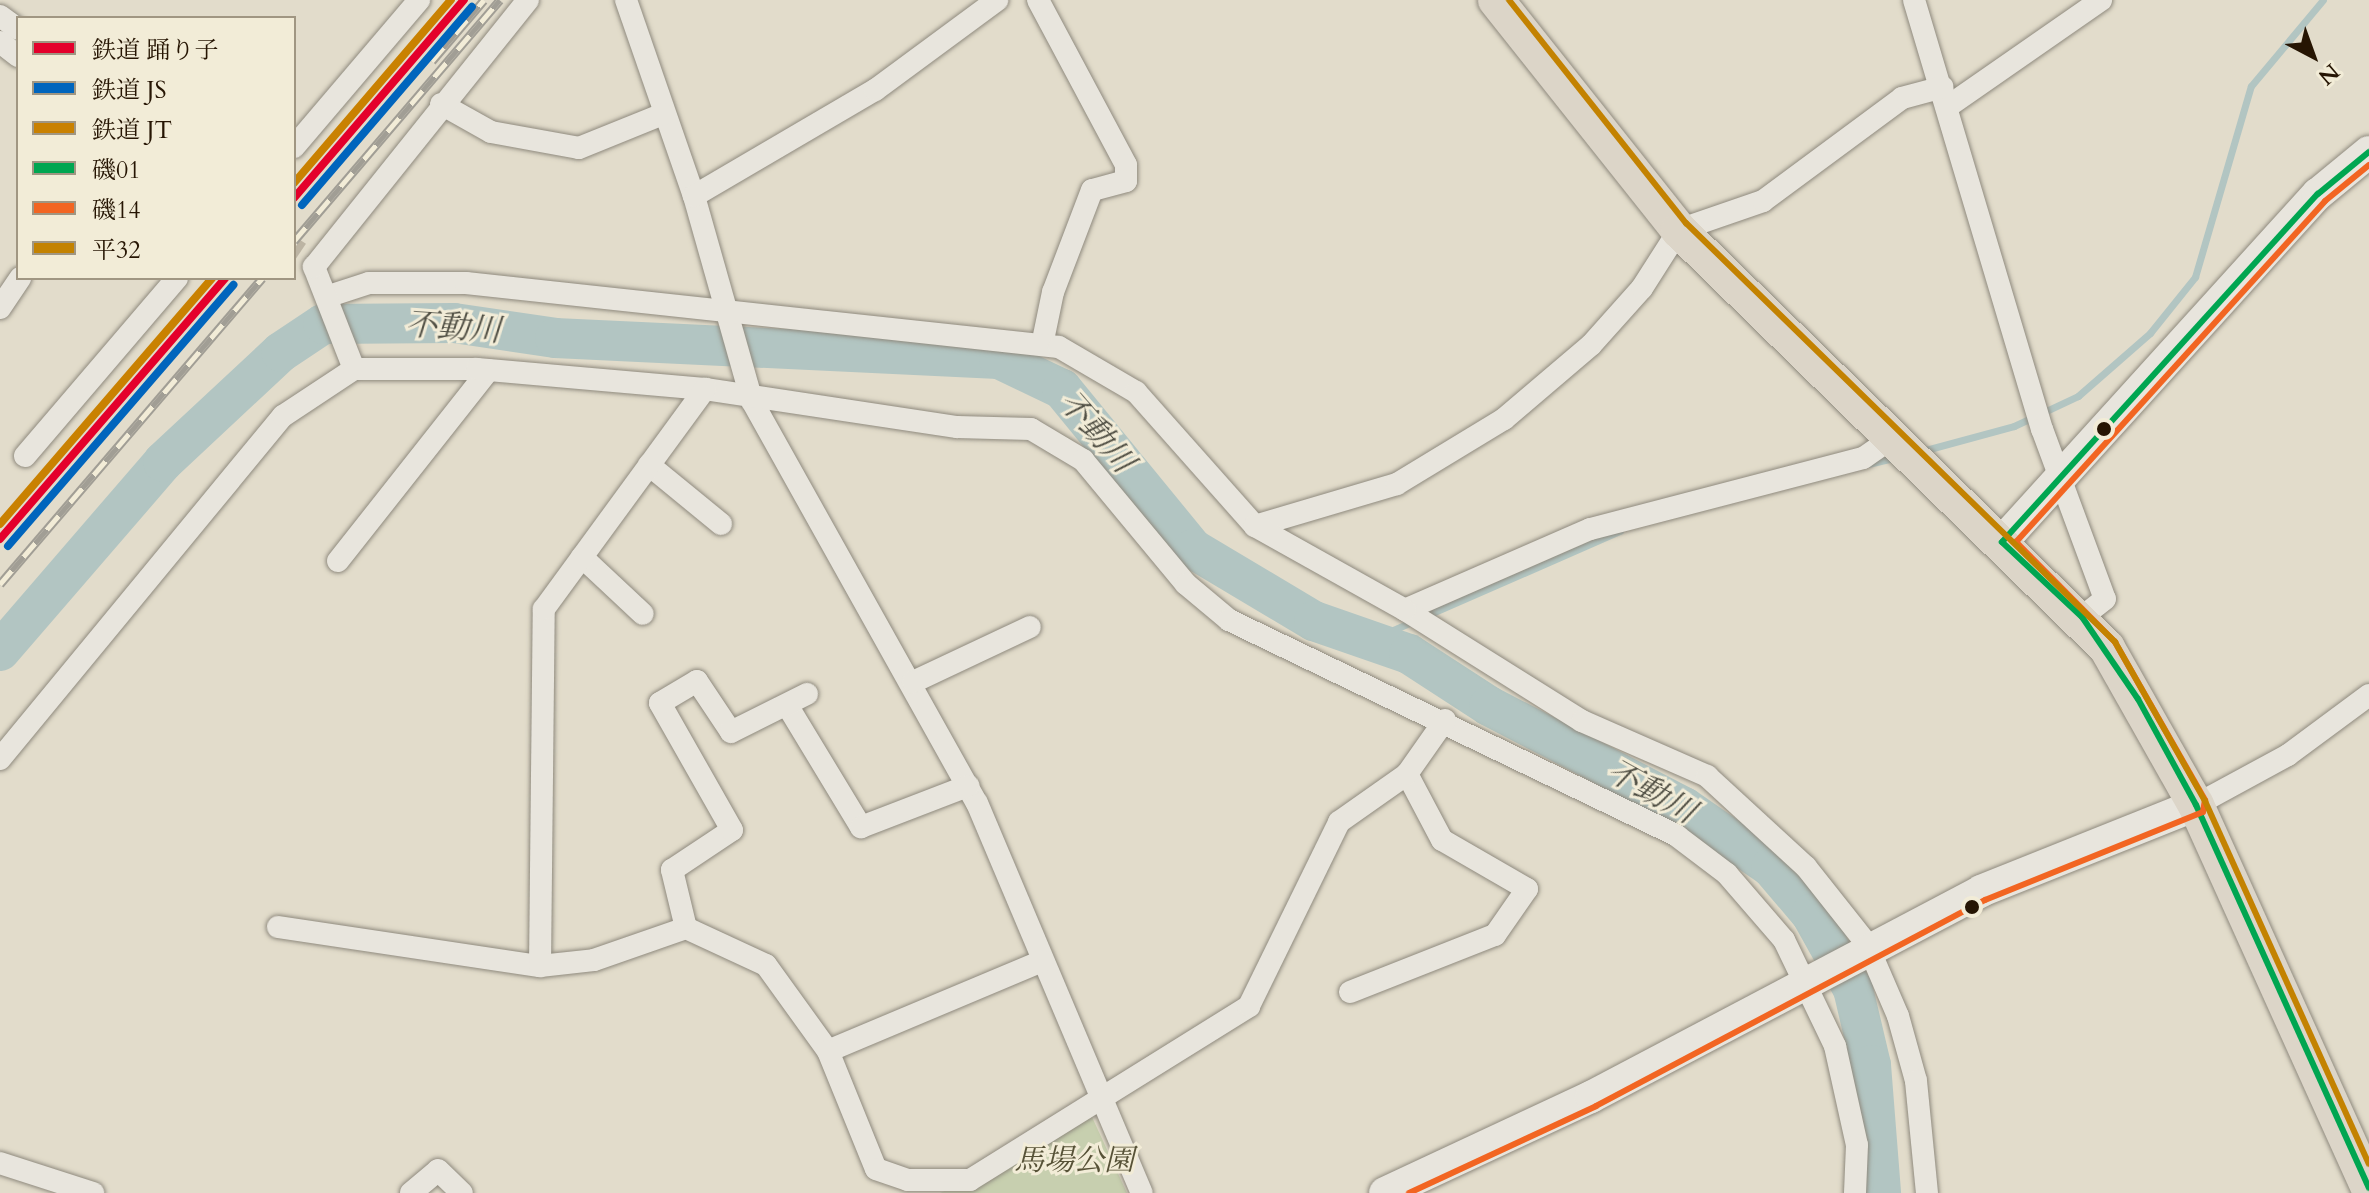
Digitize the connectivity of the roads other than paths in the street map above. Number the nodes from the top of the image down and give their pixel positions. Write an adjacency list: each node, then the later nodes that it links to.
1 (419, 0): 14 (street)
2 (528, 0): 12 (street)
3 (626, 0): 13 (street)
4 (997, 0): 16 (street)
5 (1038, 0): 23 (street)
6 (1496, 0): 17 (main road)
7 (1914, 0): 11 (street)
8 (2101, 0): 11 (street)
9 (0, 16): 10 (street)
10 (9, 49)
11 (1946, 96): 17 (street); 31 (street)
12 (441, 104): 13 (street); 20 (street)
13 (663, 114): 16 (street)
14 (296, 145)
15 (2369, 152): 31 (street)
16 (694, 196): 22 (street)
17 (1679, 230): 28 (main road); 33 (street)
18 (19, 280): 21 (street)
19 (175, 280): 29 (street)
20 (329, 296): 22 (street); 24 (street)
21 (0, 308)
22 (724, 314): 23 (street); 27 (street)
23 (1042, 345): 33 (street)
24 (354, 369): 25 (street); 46 (street)
25 (489, 370): 26 (street); 36 (street)
26 (705, 389): 27 (street); 30 (street)
27 (752, 401): 41 (street); 45 (street)
28 (1892, 438): 34 (main road); 37 (street)
29 (25, 456)
30 (649, 465): 32 (street); 35 (street)
31 (2059, 480): 34 (street); 39 (street)
32 (721, 524)
33 (1255, 526): 37 (street)
34 (2002, 542): 39 (main road)
35 (582, 557): 38 (street); 54 (street)
36 (338, 561)
37 (1405, 610): 52 (street)
38 (643, 614)
39 (2082, 617): 49 (main road)
40 (1030, 627): 41 (street)
41 (913, 682): 48 (street)
42 (807, 694): 44 (street)
43 (2369, 695): 49 (street)
44 (787, 705): 48 (street); 51 (street)
45 (1445, 720): 47 (street); 55 (street)
46 (0, 759)
47 (1407, 774): 56 (street); 58 (street)
48 (968, 786): 53 (street)
49 (2196, 805): 52 (street); 60 (main road)
50 (278, 927): 54 (street)
51 (686, 928): 54 (street); 57 (street)
52 (1867, 953): 55 (street); 67 (street)
53 (1042, 961): 57 (street); 58 (street)
54 (540, 966)
55 (1817, 980): 65 (street); 66 (street)
56 (1350, 992)
57 (828, 1051): 58 (street)
58 (1101, 1097): 64 (street)
59 (0, 1163): 61 (street)
60 (2369, 1188)
61 (93, 1193)
62 (411, 1193): 63 (street)
63 (462, 1193)
64 (1142, 1193)
65 (1385, 1193)
66 (1855, 1193)
67 (1927, 1193)

